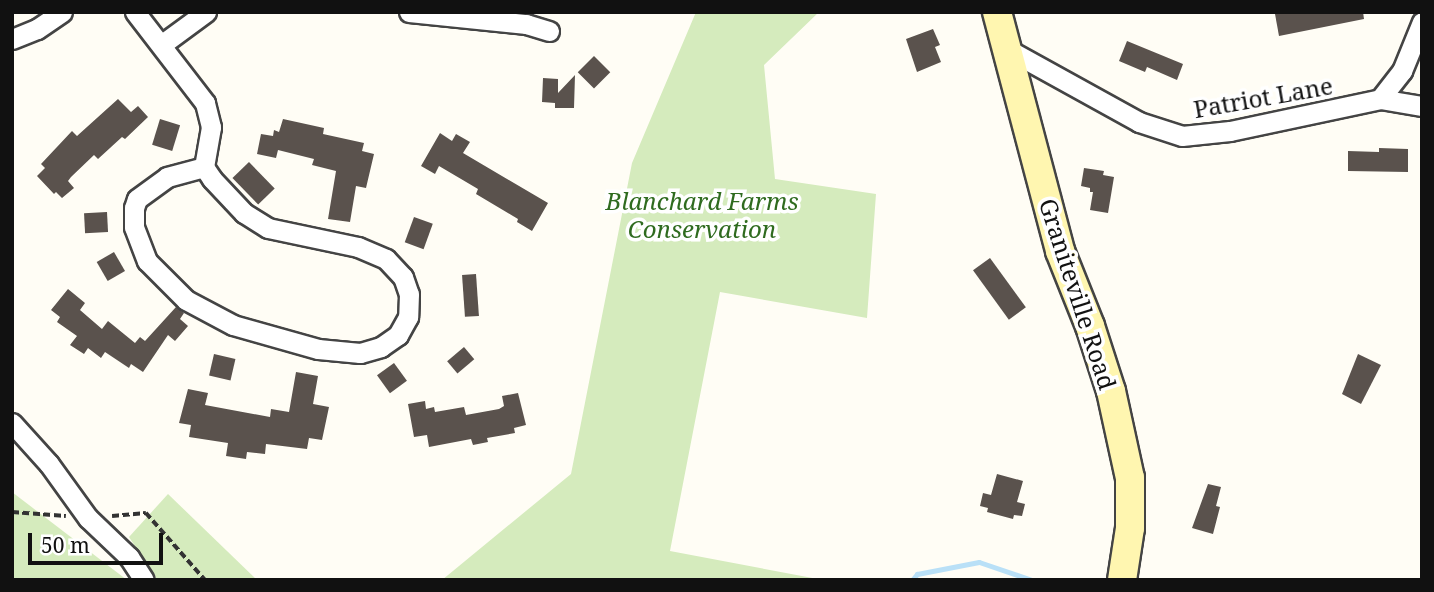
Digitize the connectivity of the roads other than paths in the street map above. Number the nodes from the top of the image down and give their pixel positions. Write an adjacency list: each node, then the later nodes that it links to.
1 (62, 12): 8 (street)
2 (135, 12): 9 (street)
3 (206, 12): 9 (street)
4 (409, 12): 7 (street)
5 (997, 12): 10 (main road, Graniteville Road)
6 (1422, 22): 11 (street)
7 (549, 31)
8 (12, 39)
9 (161, 45): 13 (street)
10 (1007, 49): 11 (street, Patriot Lane); 16 (main road, Graniteville Road)
11 (1380, 99): 12 (street, Patriot Lane)
12 (1422, 106)
13 (204, 167): 13 (street)
14 (12, 423): 15 (street)
15 (145, 580)
16 (1122, 580)

